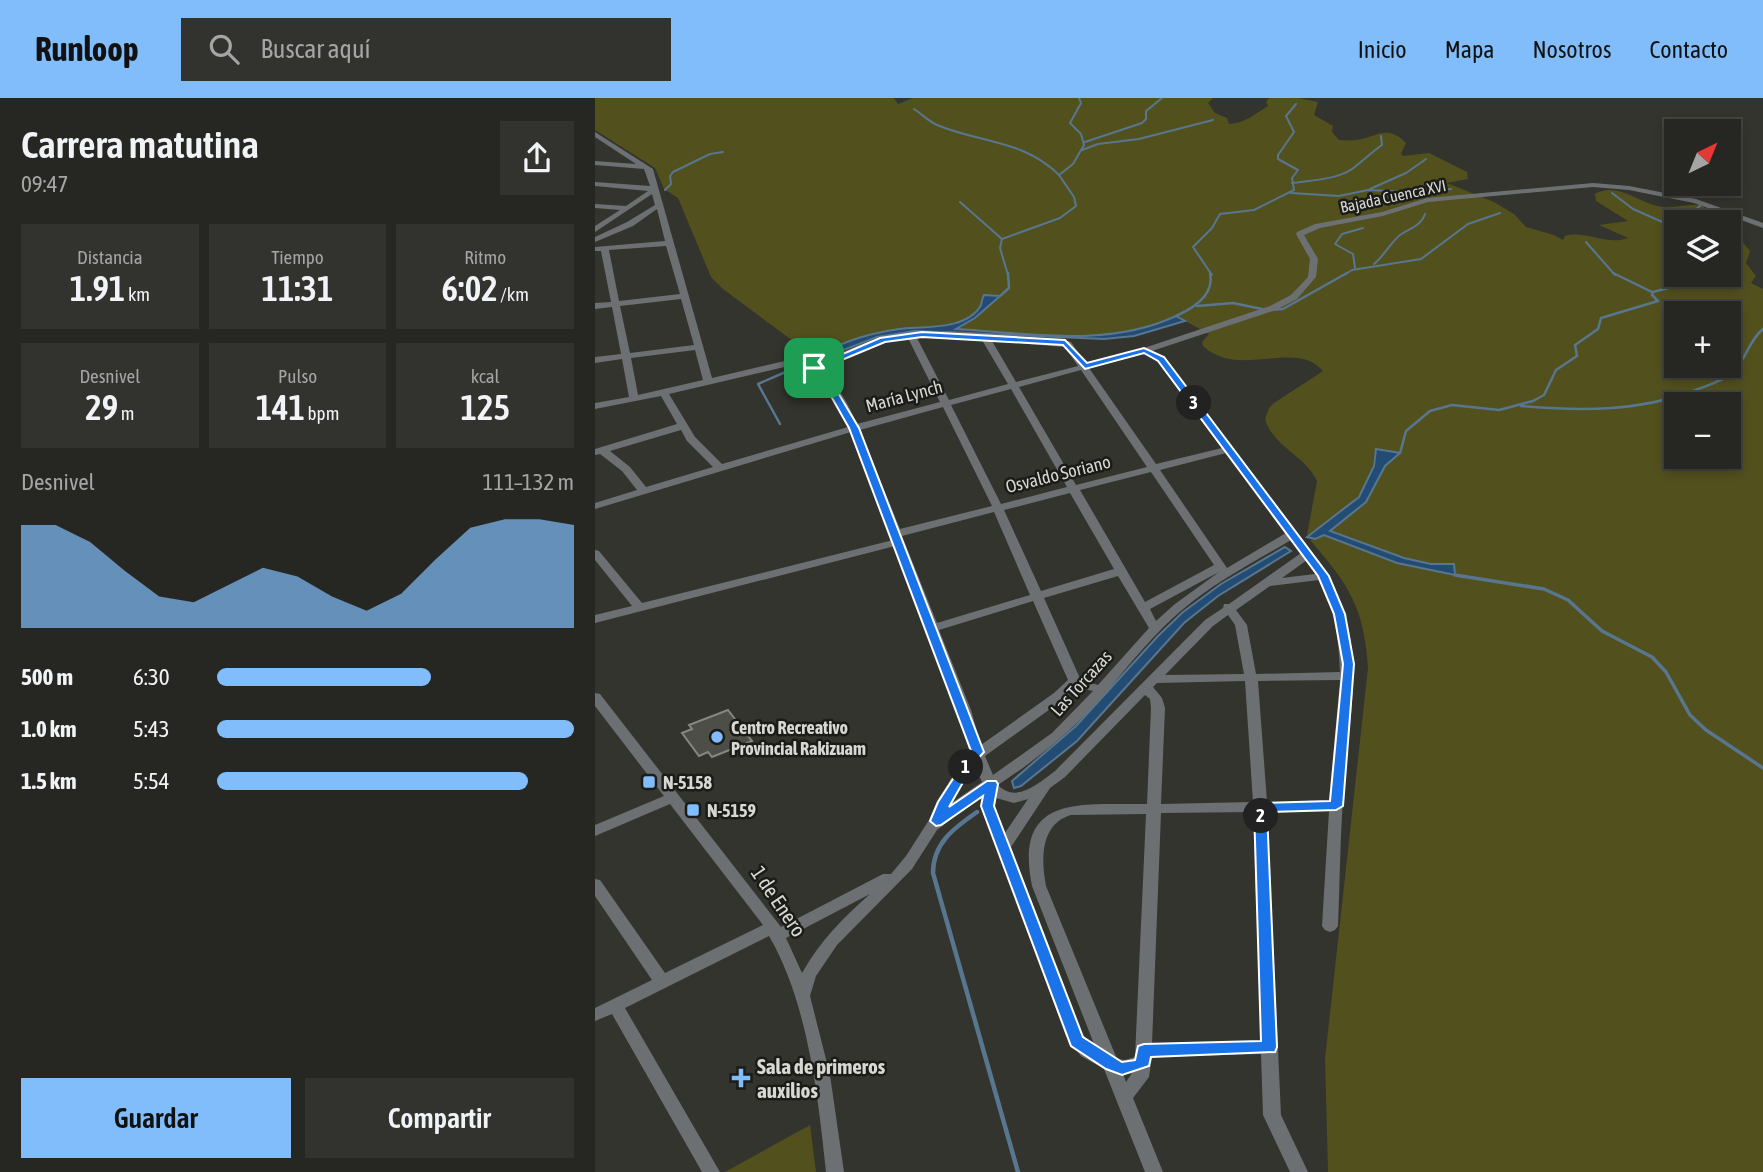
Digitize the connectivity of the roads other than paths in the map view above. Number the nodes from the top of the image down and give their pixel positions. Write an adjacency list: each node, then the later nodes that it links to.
1 (595, 134): 3 (street)
2 (595, 143): 3 (street)
3 (607, 144): 4 (street); 6 (street)
4 (595, 150)
5 (595, 163): 6 (street)
6 (648, 167): 8 (street)
7 (595, 184): 8 (street)
8 (655, 189): 10 (street); 11 (street)
9 (595, 206): 10 (street)
10 (626, 209): 11 (street); 13 (street)
11 (658, 209): 14 (street); 15 (street)
12 (1763, 226): 23 (street, Bajada Cuenca XVI)
13 (595, 230)
14 (595, 240)
15 (670, 243): 16 (street); 17 (street)
16 (600, 249): 18 (street)
17 (685, 296): 18 (street); 22 (street)
18 (615, 304): 19 (street); 24 (street)
19 (595, 306)
20 (911, 335): 21 (street); 27 (street); 32 (street)
21 (985, 337): 26 (street); 29 (street)
22 (699, 348): 24 (street); 28 (street)
23 (1144, 351): 26 (street, María Lynch); 36 (street)
24 (626, 356): 25 (street); 31 (street)
25 (595, 360)
26 (1085, 366): 29 (street, María Lynch); 39 (street)
27 (814, 368): 28 (street); 35 (street)
28 (709, 383): 30 (street)
29 (1013, 385): 32 (street, María Lynch); 40 (street)
30 (664, 393): 31 (street); 34 (street)
31 (634, 399): 33 (street)
32 (945, 403): 35 (street, María Lynch); 43 (street)
33 (595, 405)
34 (683, 426): 37 (street); 38 (street)
35 (854, 428): 38 (street, María Lynch); 45 (street)
36 (1229, 449): 39 (street, Osvaldo Soriano); 44 (street)
37 (598, 451): 41 (street)
38 (720, 468): 41 (street, María Lynch)
39 (1154, 468): 40 (street, Osvaldo Soriano); 48 (street)
40 (1073, 489): 43 (street, Osvaldo Soriano); 49 (street)
41 (645, 491): 42 (street, María Lynch)
42 (595, 506)
43 (997, 508): 45 (street, Osvaldo Soriano); 52 (street)
44 (1293, 534): 47 (street); 48 (street, Las Torcazas)
45 (897, 538): 53 (street, Osvaldo Soriano); 57 (street)
46 (595, 553): 53 (street)
47 (1308, 554): 50 (street); 51 (street)
48 (1224, 570): 55 (street); 58 (street, Las Torcazas)
49 (1121, 571): 52 (street); 55 (street)
50 (1324, 576): 51 (street); 59 (street)
51 (1263, 583): 54 (street)
52 (1037, 596): 57 (street); 61 (street)
53 (638, 606): 56 (street, Osvaldo Soriano)
54 (1228, 607): 60 (street); 62 (street)
55 (1143, 608): 58 (street)
56 (595, 619)
57 (932, 628): 65 (street)
58 (1155, 629): 63 (street, Las Torcazas)
59 (1348, 676): 60 (street); 69 (street)
60 (1251, 678): 62 (street); 70 (street)
61 (1075, 680): 63 (street); 65 (street)
62 (1148, 683): 67 (street); 71 (street)
63 (1103, 690): 66 (street, Las Torcazas)
64 (595, 697): 68 (street, 1 de Enero)
65 (978, 752): 66 (street); 72 (street)
66 (991, 784): 67 (street); 72 (street, Las Torcazas); 74 (street)
67 (1046, 784): 74 (street)
68 (673, 797): 73 (street); 78 (street, 1 de Enero)
69 (1336, 806): 70 (street); 77 (street)
70 (1260, 807): 71 (street); 83 (street)
71 (1154, 809): 84 (street); 85 (street)
72 (936, 821): 75 (street, Las Torcazas)
73 (595, 831)
74 (1003, 847): 85 (street)
75 (906, 866): 78 (street, Las Torcazas); 80 (street, Las Torcazas)
76 (595, 884): 79 (street)
77 (1330, 926)
78 (775, 931): 79 (street, Las Torcazas); 80 (street, 1 de Enero)
79 (662, 982): 81 (street, Las Torcazas)
80 (802, 996): 88 (street, 1 de Enero)
81 (615, 1005): 82 (street, Las Torcazas); 87 (street)
82 (595, 1015)
83 (1269, 1047): 84 (street); 90 (street)
84 (1144, 1056): 85 (street); 86 (street)
85 (1111, 1065): 86 (street)
86 (1124, 1097): 89 (street)
87 (711, 1172)
88 (835, 1172)
89 (1154, 1172)
90 (1299, 1172)

